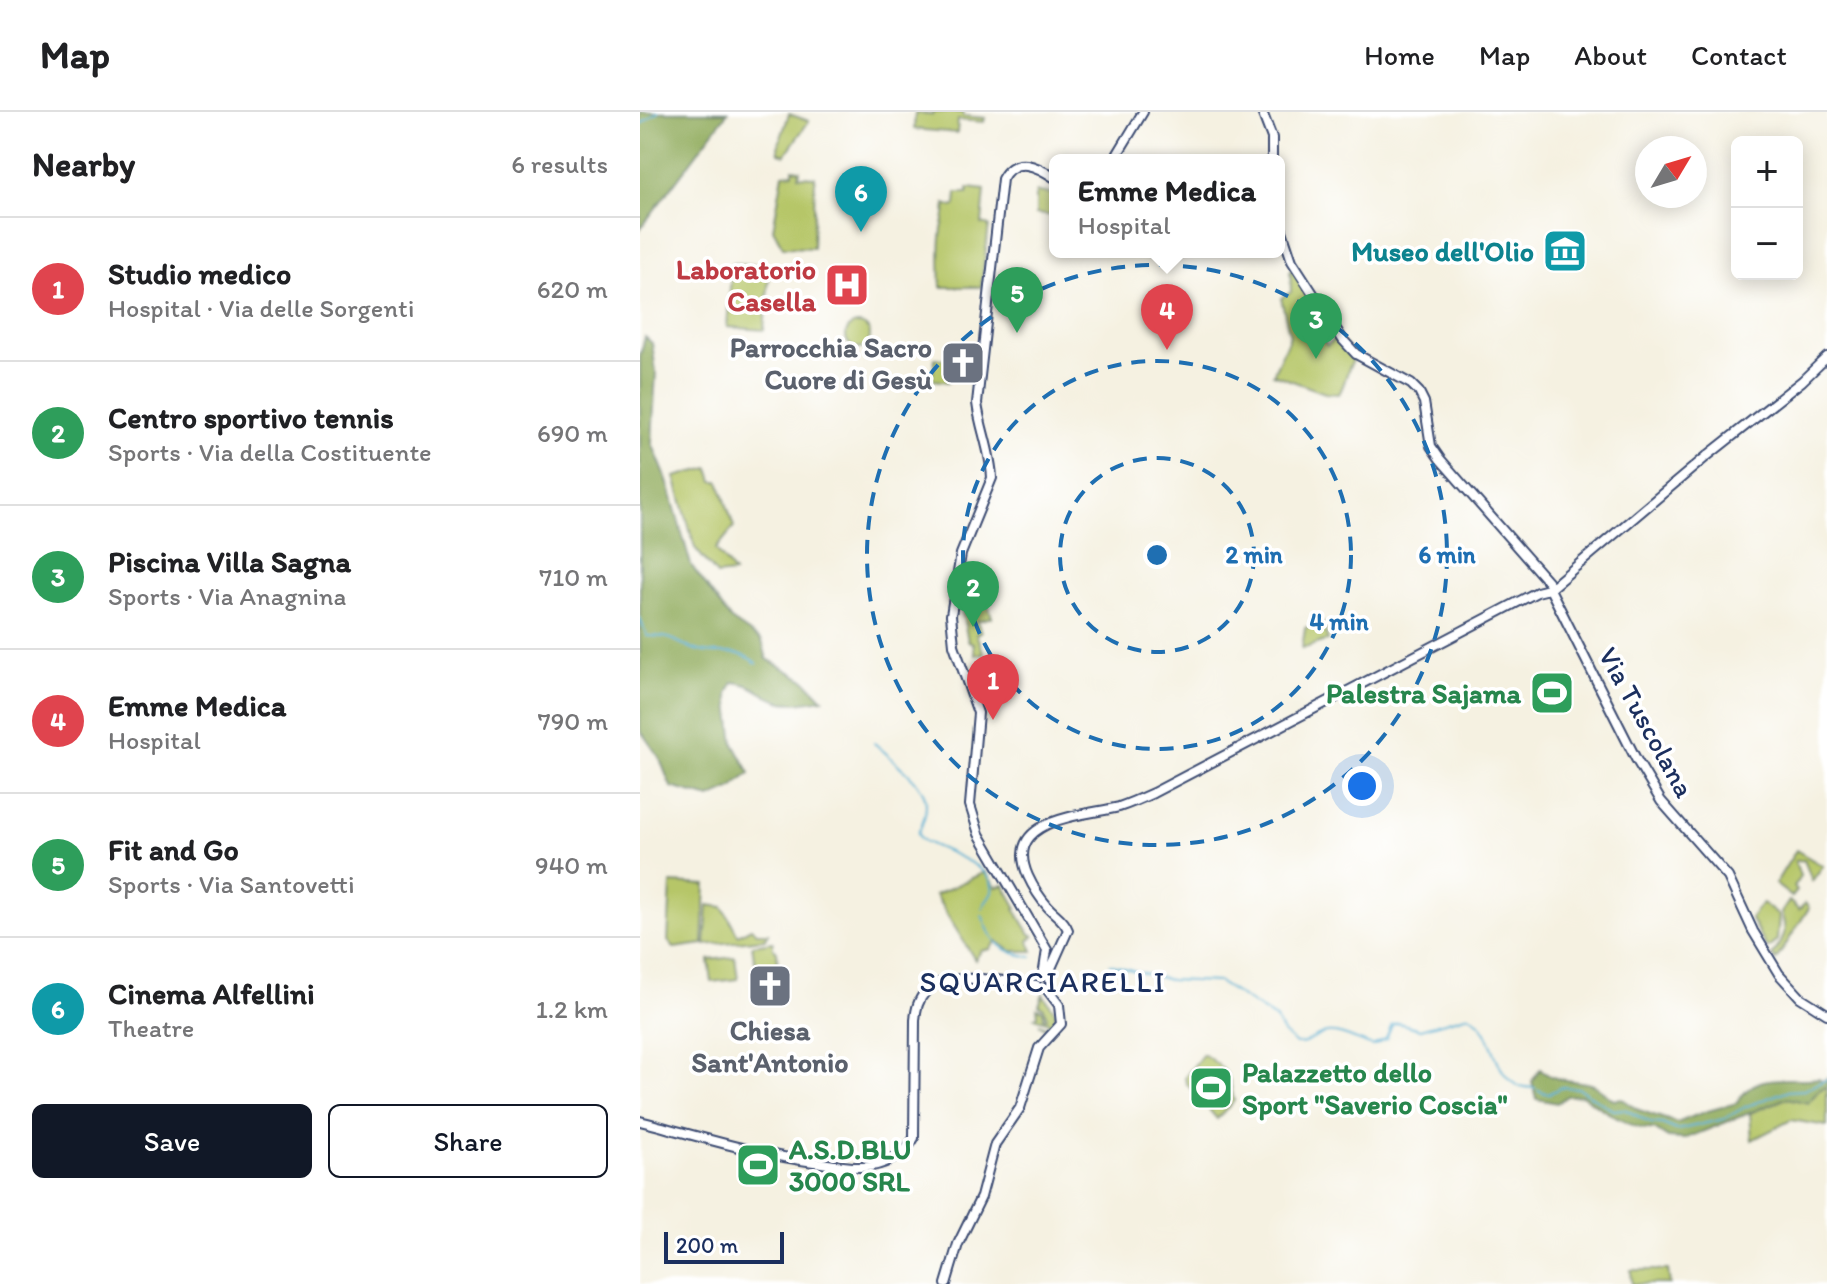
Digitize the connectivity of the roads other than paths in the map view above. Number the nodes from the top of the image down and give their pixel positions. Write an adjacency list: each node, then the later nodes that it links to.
1 (1262, 112): 4 (main road)
2 (1141, 116): 3 (main road)
3 (1118, 154)
4 (1272, 154)
5 (1049, 174): 9 (main road)
6 (1285, 240): 8 (main road, Via Tuscolana)
7 (1827, 357): 8 (main road)
8 (1549, 587): 9 (main road); 11 (main road, Via Tuscolana)
9 (1045, 977): 10 (main road)
10 (1041, 986): 12 (main road); 13 (main road)
11 (1827, 1014)
12 (640, 1121)
13 (946, 1284)

